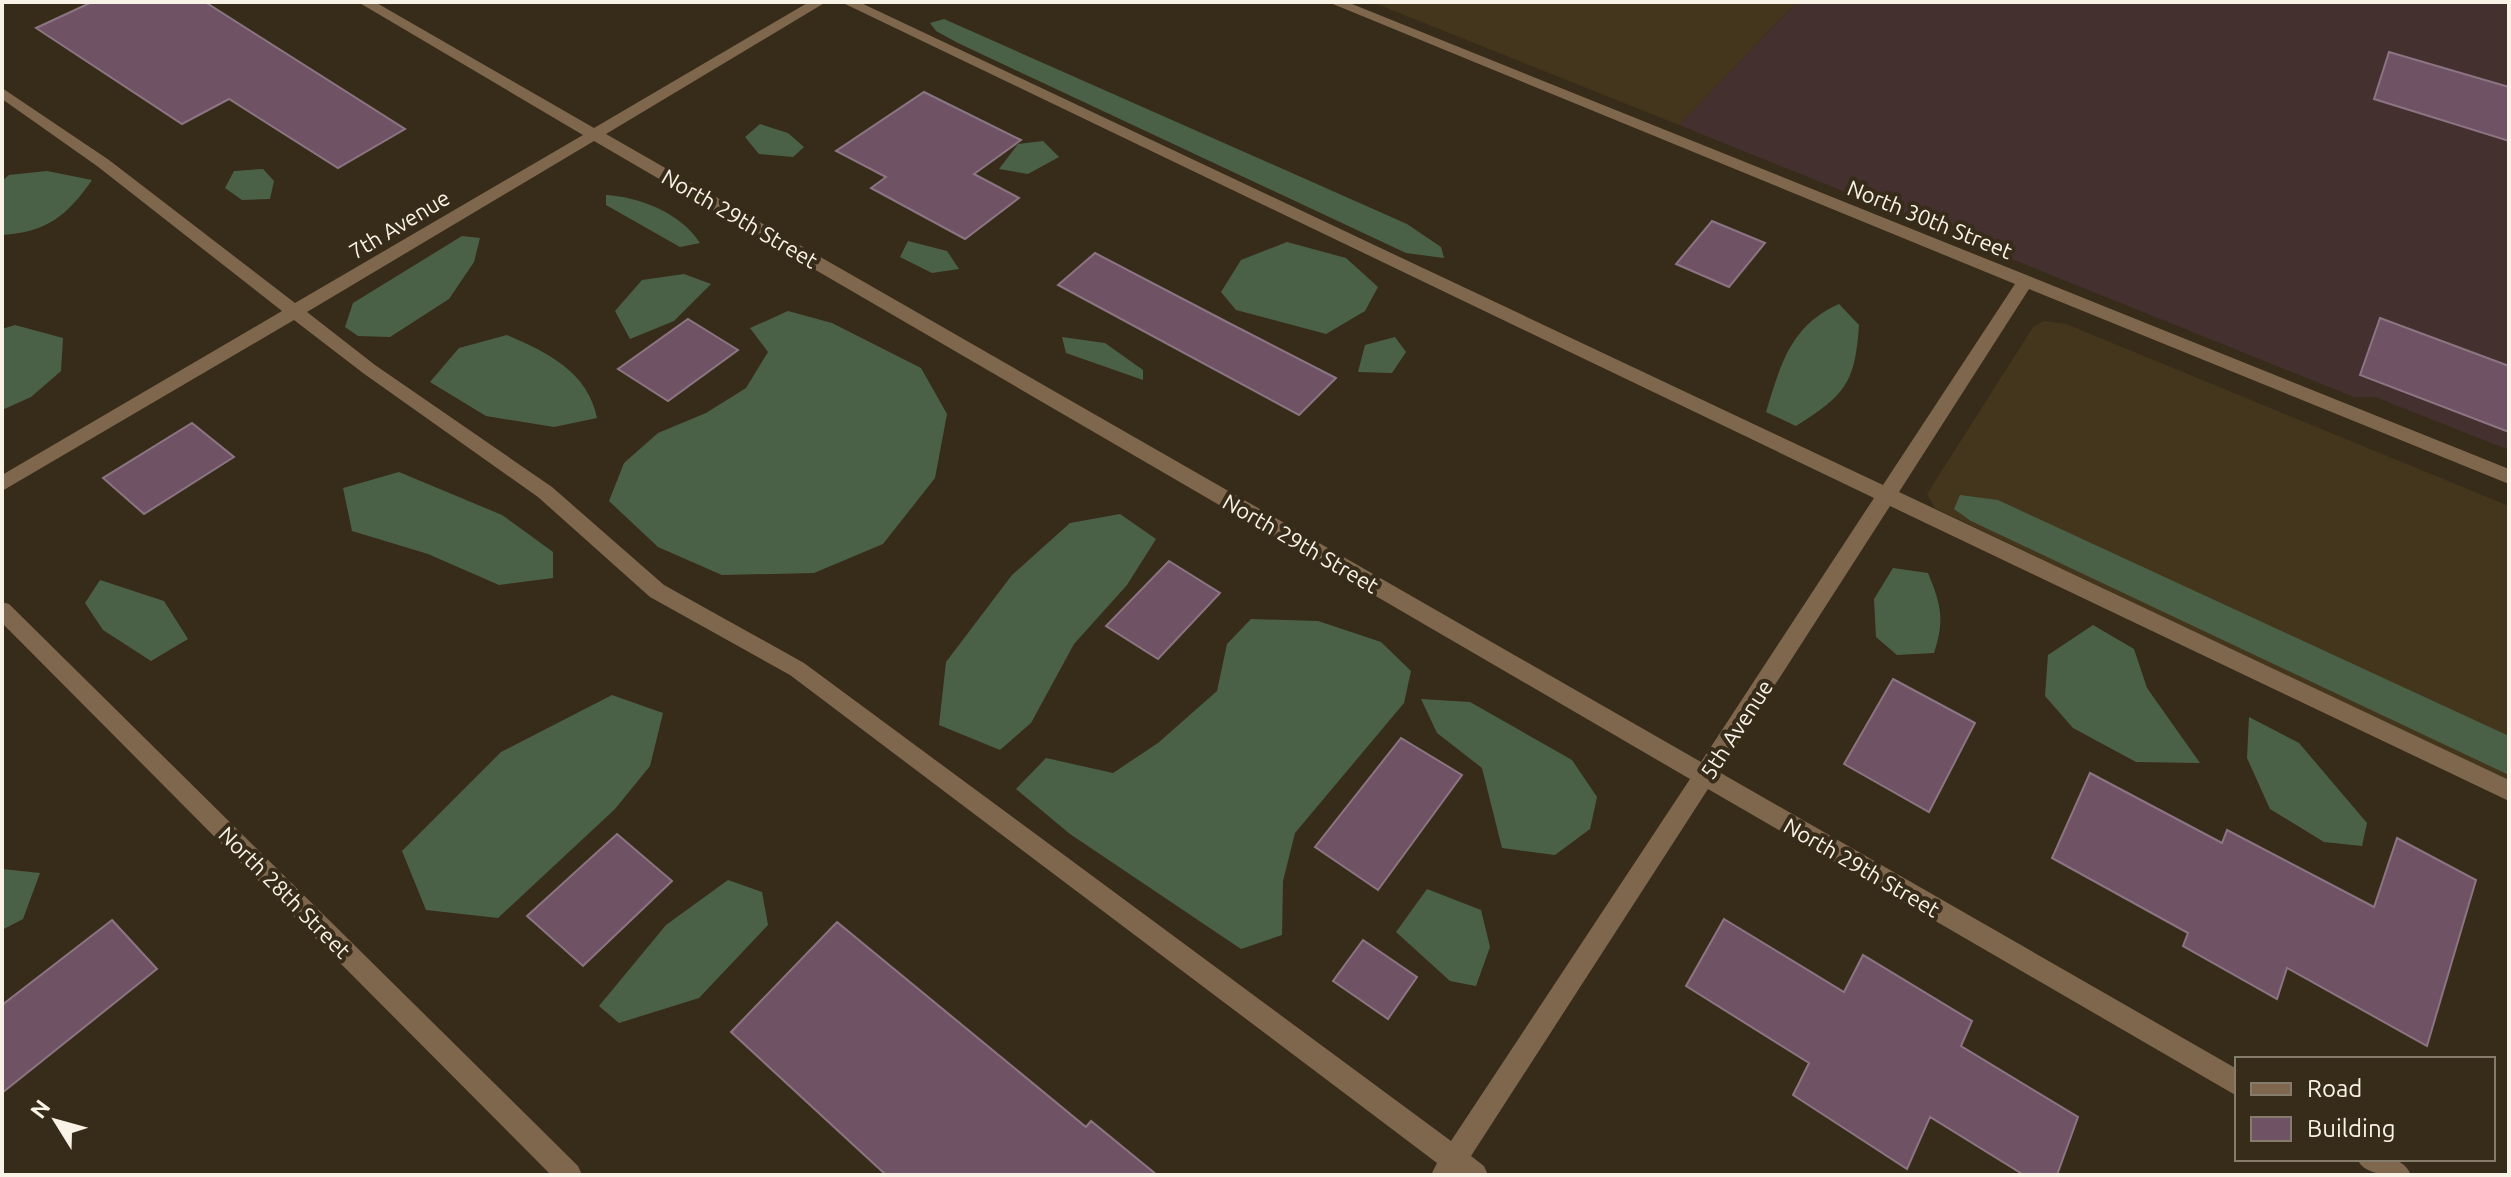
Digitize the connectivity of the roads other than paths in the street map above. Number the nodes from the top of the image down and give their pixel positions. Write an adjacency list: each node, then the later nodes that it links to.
1 (365, 2): 6 (street, North 29th Street)
2 (819, 2): 6 (street, 7th Avenue)
3 (848, 2): 11 (street)
4 (1335, 2): 7 (street, North 30th Street)
5 (2, 92): 8 (street)
6 (596, 134): 8 (street, 7th Avenue); 13 (street, North 29th Street)
7 (2026, 281): 9 (street, North 30th Street); 11 (street, 5th Avenue)
8 (295, 311): 10 (street, 7th Avenue); 17 (street)
9 (2509, 477)
10 (2, 484)
11 (1888, 494): 13 (street, 5th Avenue); 14 (street)
12 (2, 610): 18 (street, North 28th Street)
13 (1705, 777): 15 (street, North 29th Street); 17 (street, 5th Avenue)
14 (2509, 791)
15 (2235, 1082)
16 (2374, 1161): 19 (street)
17 (1458, 1170)
18 (569, 1175)
19 (2398, 1175)

